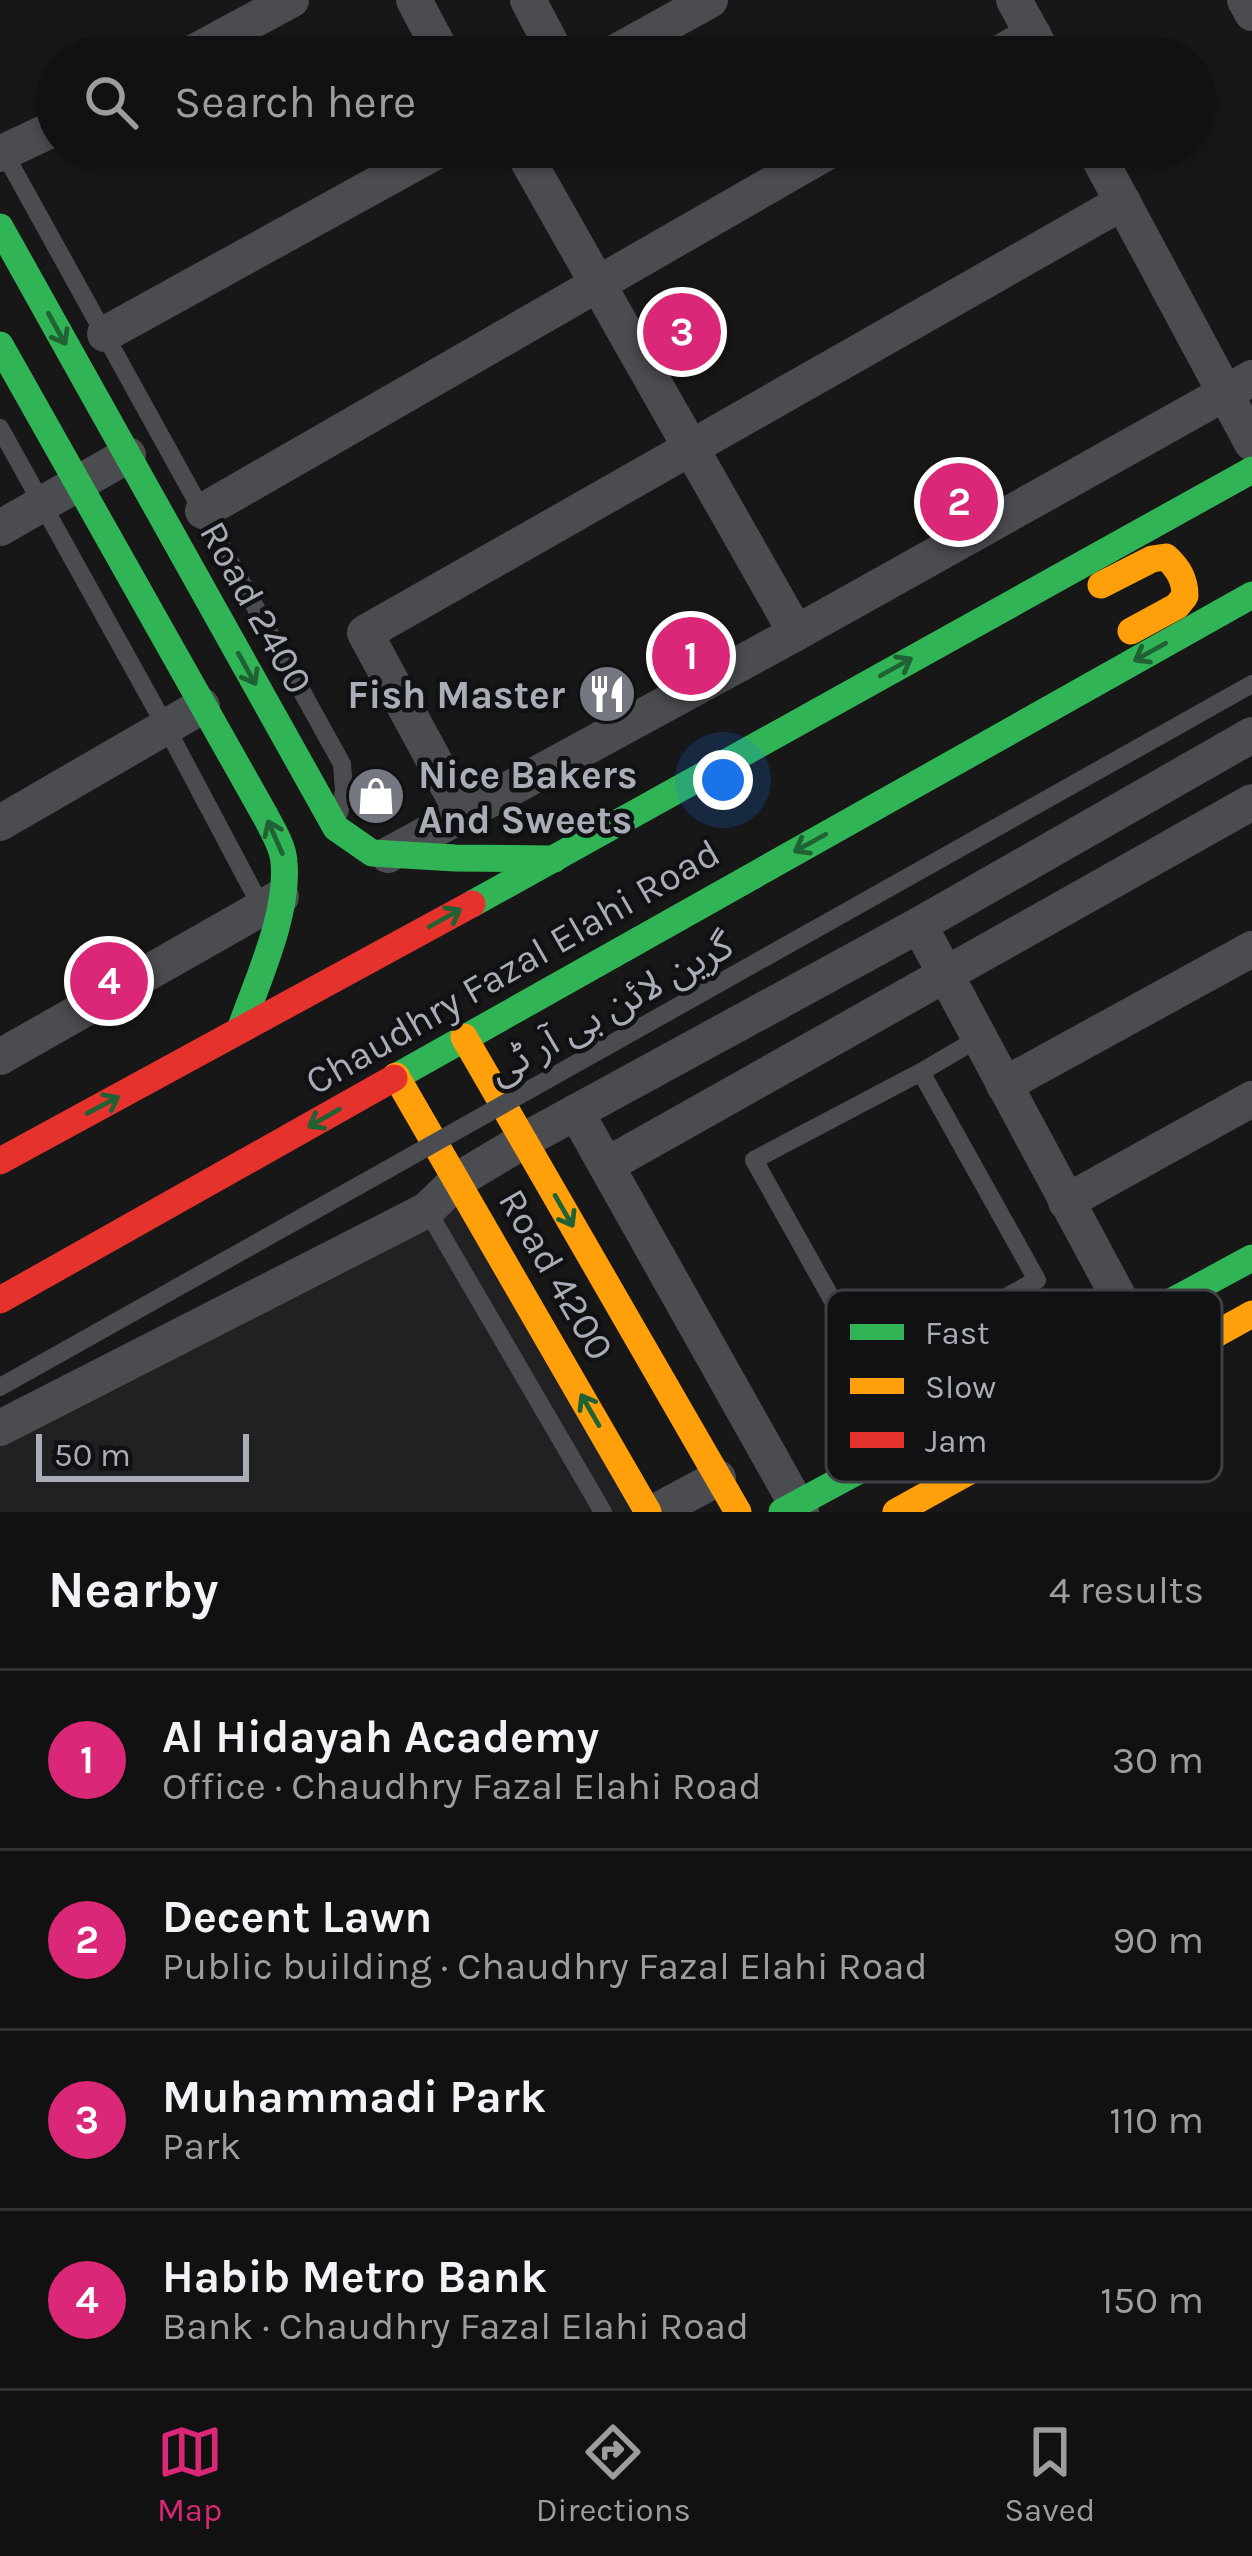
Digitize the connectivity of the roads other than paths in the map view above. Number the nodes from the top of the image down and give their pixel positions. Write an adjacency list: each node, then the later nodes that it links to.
1 (291, 0): 8 (street)
2 (414, 0): 9 (street)
3 (527, 0): 10 (street)
4 (710, 0): 11 (street)
5 (1014, 0): 12 (street)
6 (1245, 0): 7 (street)
7 (1252, 14)
8 (224, 36)
9 (433, 36)
10 (546, 36)
11 (645, 36)
12 (1034, 36)
13 (36, 136): 14 (street)
14 (1, 151): 22 (lane)
15 (406, 168): 22 (street)
16 (532, 168): 21 (street)
17 (800, 168): 21 (street)
18 (1104, 168): 19 (street)
19 (1123, 202): 24 (street); 27 (street)
20 (0, 227): 28 (main road, Road 2400, one-way to 28)
21 (598, 284): 27 (street); 32 (street)
22 (105, 334): 32 (lane)
23 (0, 345): 30 (main road)
24 (1238, 385): 26 (street); 36 (street)
25 (0, 428): 31 (lane)
26 (1252, 443)
27 (691, 448): 36 (street); 45 (street)
28 (128, 455): 30 (street); 47 (main road, Road 2400, one-way to 47)
29 (1252, 470): 42 (main road, Chaudhry Fazal Elahi Road, one-way to 29)
30 (77, 484): 31 (street); 40 (main road)
31 (42, 504): 33 (street); 41 (lane)
32 (203, 512): 47 (lane)
33 (0, 528)
34 (1252, 595): 52 (main road, Chaudhry Fazal Elahi Road, one-way to 52)
35 (1076, 600): 37 (main road)
36 (796, 633): 45 (street)
37 (1116, 639)
38 (938, 675): 42 (main road)
39 (1252, 684): 79 (lane, گرین لائن بی آر ٹی, bridge)
40 (202, 706): 41 (street); 51 (main road, one-way to 40)
41 (166, 727): 46 (street); 51 (lane)
42 (785, 729): 50 (main road, Chaudhry Fazal Elahi Road)
43 (1252, 735): 53 (street)
44 (1252, 802): 55 (street)
45 (463, 814): 49 (street)
46 (1, 820)
47 (336, 828): 49 (main road)
48 (780, 831): 52 (main road)
49 (388, 855): 50 (main road)
50 (554, 859): 56 (main road, Chaudhry Fazal Elahi Road, one-way to 50)
51 (271, 902): 56 (main road); 59 (street)
52 (701, 904): 57 (main road, Chaudhry Fazal Elahi Road)
53 (919, 925): 55 (street); 64 (street)
54 (1252, 950): 62 (street)
55 (945, 975): 58 (street); 67 (street)
56 (240, 1030): 66 (main road, Chaudhry Fazal Elahi Road, one-way to 56)
57 (464, 1037): 61 (main road, Chaudhry Fazal Elahi Road); 65 (main road)
58 (979, 1038): 60 (lane); 62 (street)
59 (0, 1057)
60 (921, 1072): 72 (lane); 73 (lane)
61 (396, 1076): 68 (main road, Road 4200); 76 (main road, Chaudhry Fazal Elahi Road, one-way to 76)
62 (1004, 1085): 69 (street)
63 (1252, 1099): 69 (street)
64 (577, 1112): 65 (street); 67 (street)
65 (524, 1141): 68 (street); 81 (main road, one-way to 81)
66 (0, 1161)
67 (607, 1165): 84 (street)
68 (458, 1180): 70 (street); 86 (main road, Road 4200, one-way to 68)
69 (1066, 1202): 74 (street)
70 (427, 1210): 80 (street); 85 (lane)
71 (1252, 1258): 75 (main road)
72 (827, 1290)
73 (1019, 1290)
74 (1114, 1290)
75 (1194, 1290)
76 (0, 1300)
77 (1252, 1314): 78 (main road)
78 (1222, 1331)
79 (0, 1387)
80 (0, 1428)
81 (718, 1478): 86 (street); 87 (main road)
82 (843, 1482): 84 (main road)
83 (950, 1482): 88 (main road)
84 (793, 1509)
85 (603, 1512)
86 (652, 1512)
87 (738, 1512)
88 (896, 1512)

